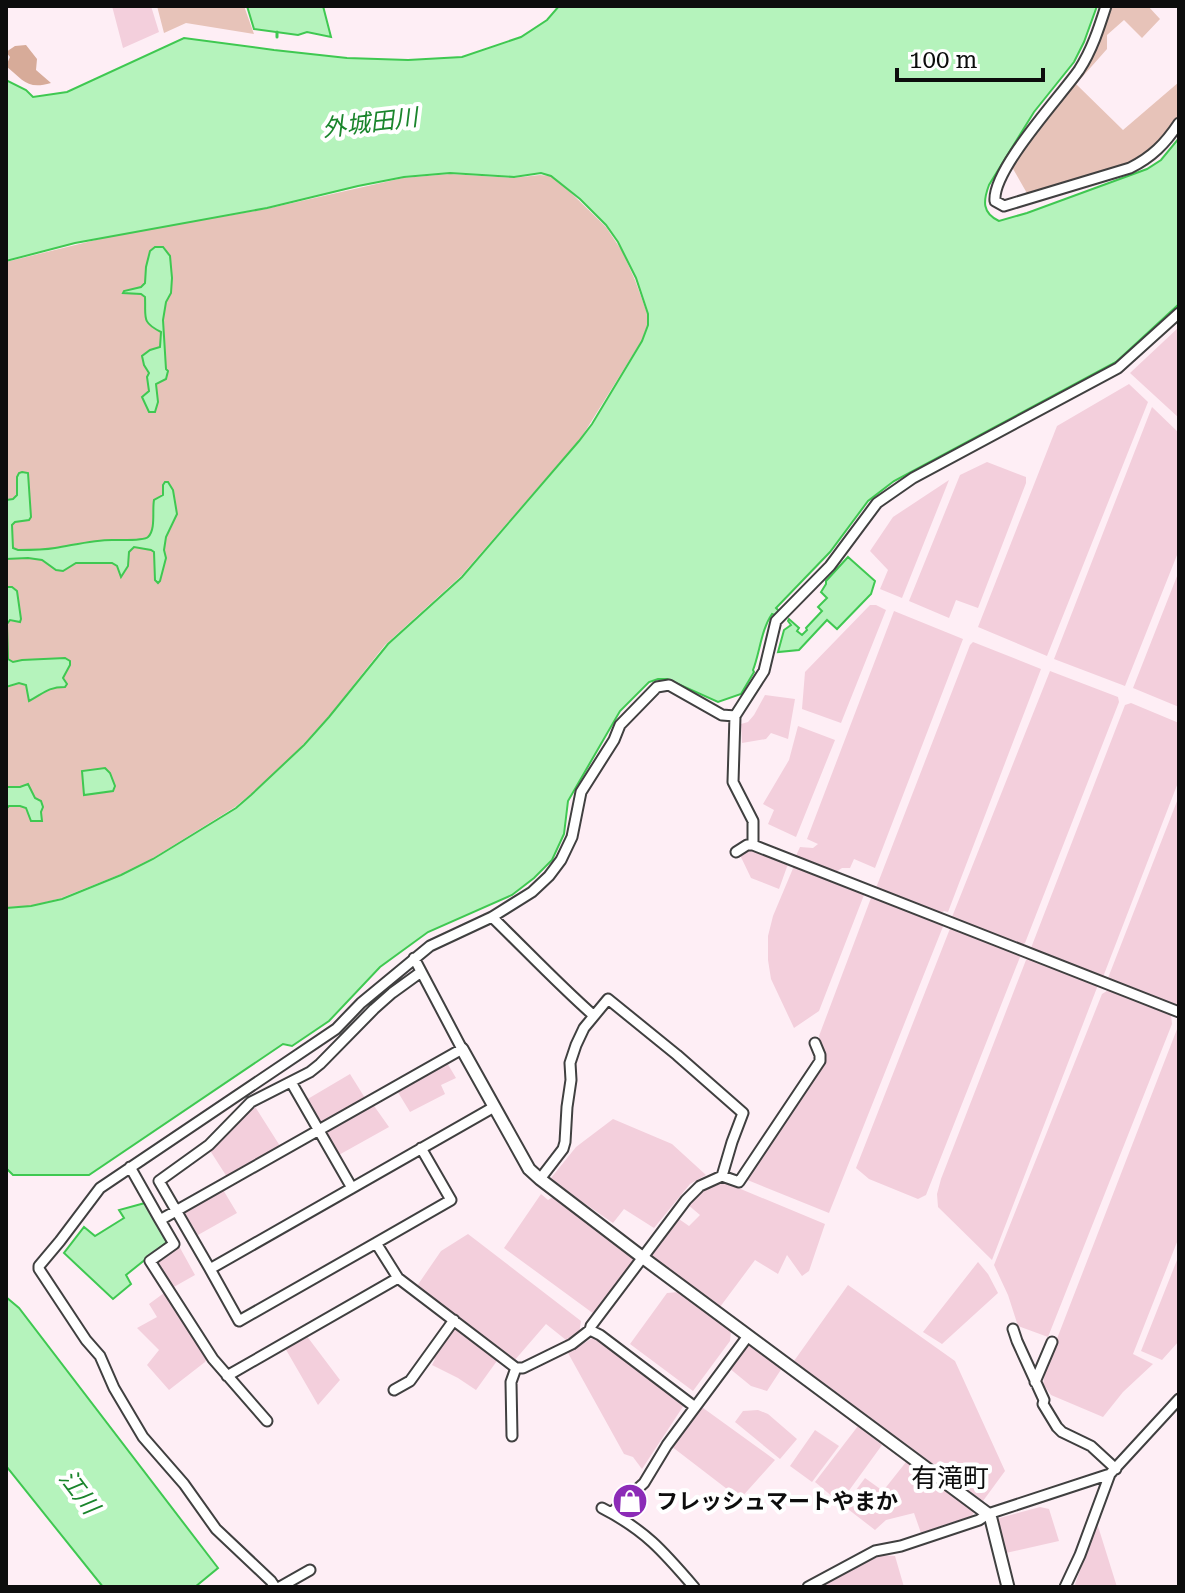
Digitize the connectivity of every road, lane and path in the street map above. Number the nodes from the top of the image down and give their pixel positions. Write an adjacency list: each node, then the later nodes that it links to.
1 (1106, 6): 2 (street)
2 (1179, 123)
3 (1179, 313): 4 (street)
4 (735, 716): 5 (street); 7 (street)
5 (753, 845): 6 (street); 10 (street)
6 (736, 852)
7 (492, 917): 8 (street); 11 (street)
8 (414, 958): 9 (street); 18 (street)
9 (421, 972): 13 (street); 14 (street)
10 (1179, 1012)
11 (593, 1015): 19 (street); 20 (street)
12 (815, 1043): 19 (street)
13 (462, 1049): 15 (street); 16 (street)
14 (291, 1082): 16 (street); 22 (street)
15 (494, 1107): 17 (street); 20 (street)
16 (318, 1130): 21 (street); 22 (street)
17 (421, 1148): 21 (street); 24 (street)
18 (130, 1167): 23 (street); 44 (street)
19 (722, 1176): 25 (street)
20 (540, 1179): 25 (street)
21 (352, 1188): 26 (street)
22 (177, 1211): 23 (street); 26 (street)
23 (160, 1220): 34 (street)
24 (376, 1243): 26 (street); 27 (street)
25 (642, 1257): 30 (street); 31 (street)
26 (210, 1269)
27 (398, 1278): 28 (street); 34 (street)
28 (454, 1320): 33 (street); 36 (street)
29 (1013, 1329): 35 (street)
30 (590, 1330): 33 (street); 38 (street)
31 (748, 1336): 38 (street); 42 (street)
32 (1052, 1342): 35 (street)
33 (516, 1368): 40 (street)
34 (227, 1376): 39 (street)
35 (1035, 1382): 41 (street)
36 (394, 1390)
37 (1179, 1399): 41 (street)
38 (695, 1407): 45 (street)
39 (267, 1421)
40 (512, 1436)
41 (1113, 1472): 42 (street); 48 (street)
42 (988, 1514): 46 (street); 47 (street)
43 (310, 1570): 44 (street)
44 (277, 1587)
45 (694, 1587)
46 (808, 1587)
47 (1008, 1587)
48 (1065, 1587)

